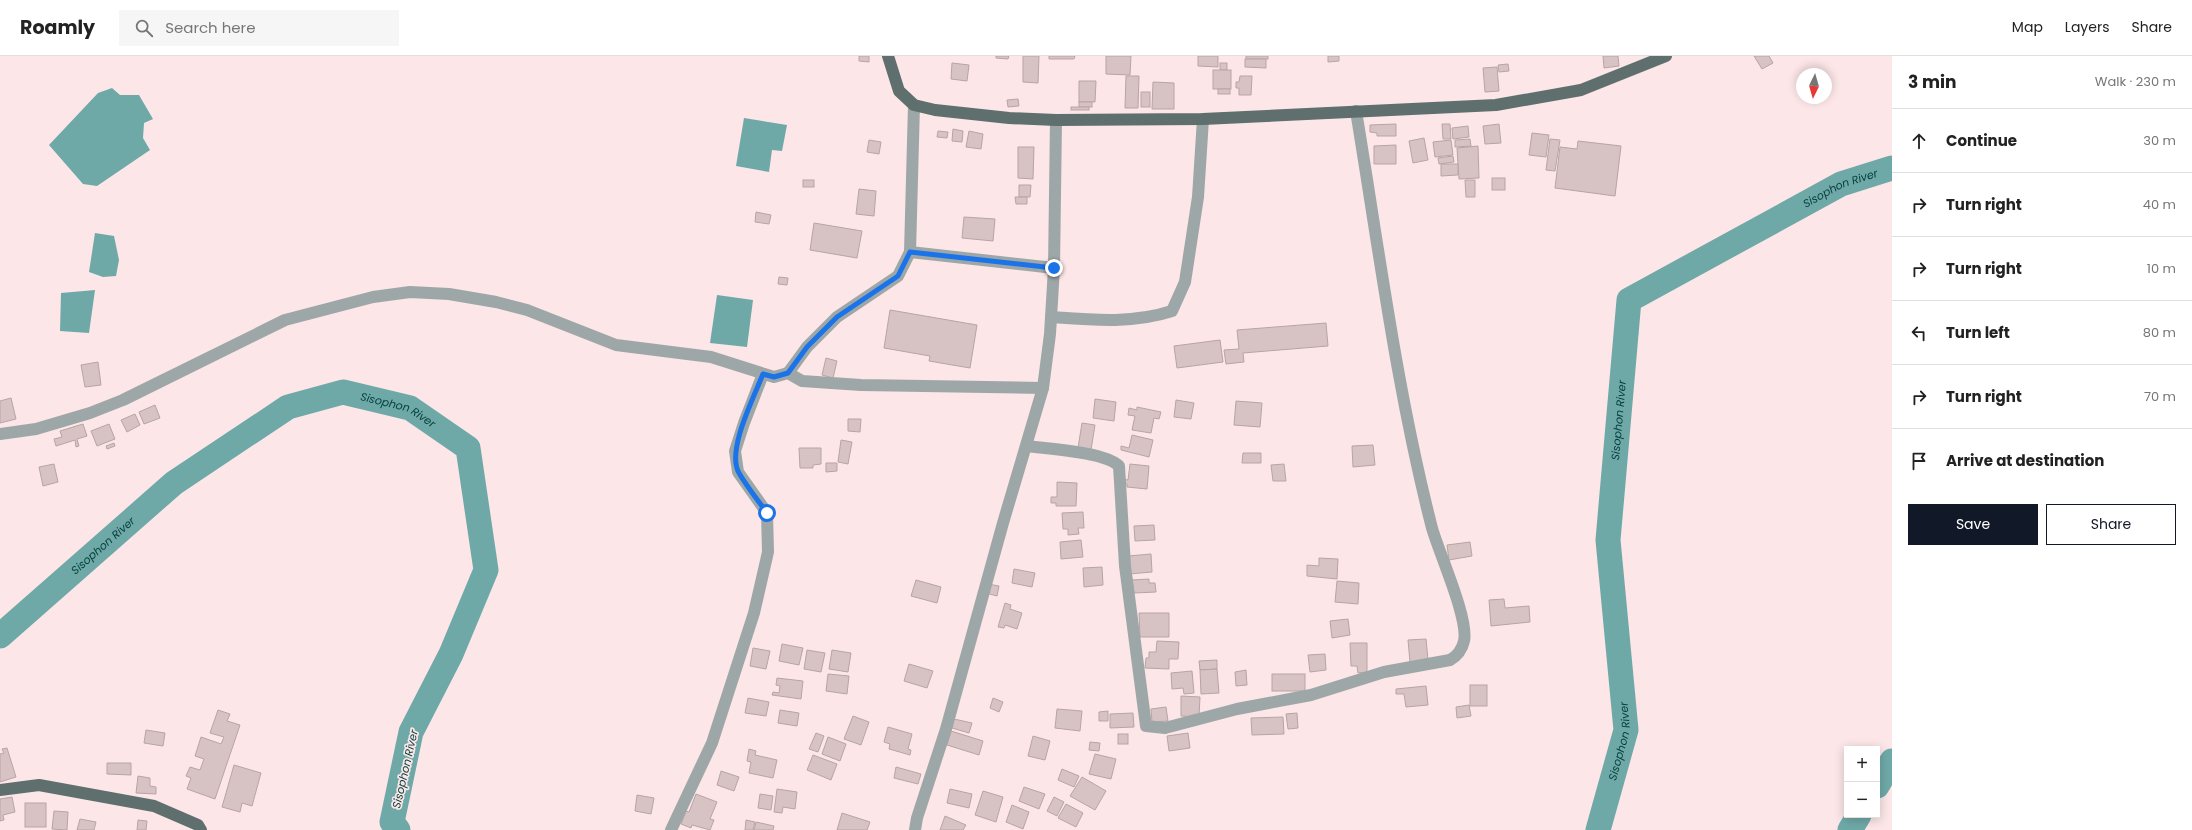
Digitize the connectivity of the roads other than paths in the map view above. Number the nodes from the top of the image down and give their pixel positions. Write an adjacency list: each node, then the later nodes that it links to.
1 (888, 56): 3 (main road)
2 (1666, 56): 4 (main road)
3 (914, 105): 6 (main road); 7 (street)
4 (1356, 111): 5 (main road); 14 (street)
5 (1203, 119): 6 (main road); 9 (street)
6 (1056, 120): 8 (street)
7 (910, 252): 8 (street); 10 (street)
8 (1054, 268): 9 (street)
9 (1051, 317): 12 (street)
10 (788, 373): 11 (street); 12 (street)
11 (763, 374): 13 (street); 17 (street)
12 (1043, 388): 14 (street)
13 (0, 434)
14 (1027, 446): 18 (street)
15 (0, 790): 16 (main road)
16 (201, 830)
17 (671, 830)
18 (915, 830)

